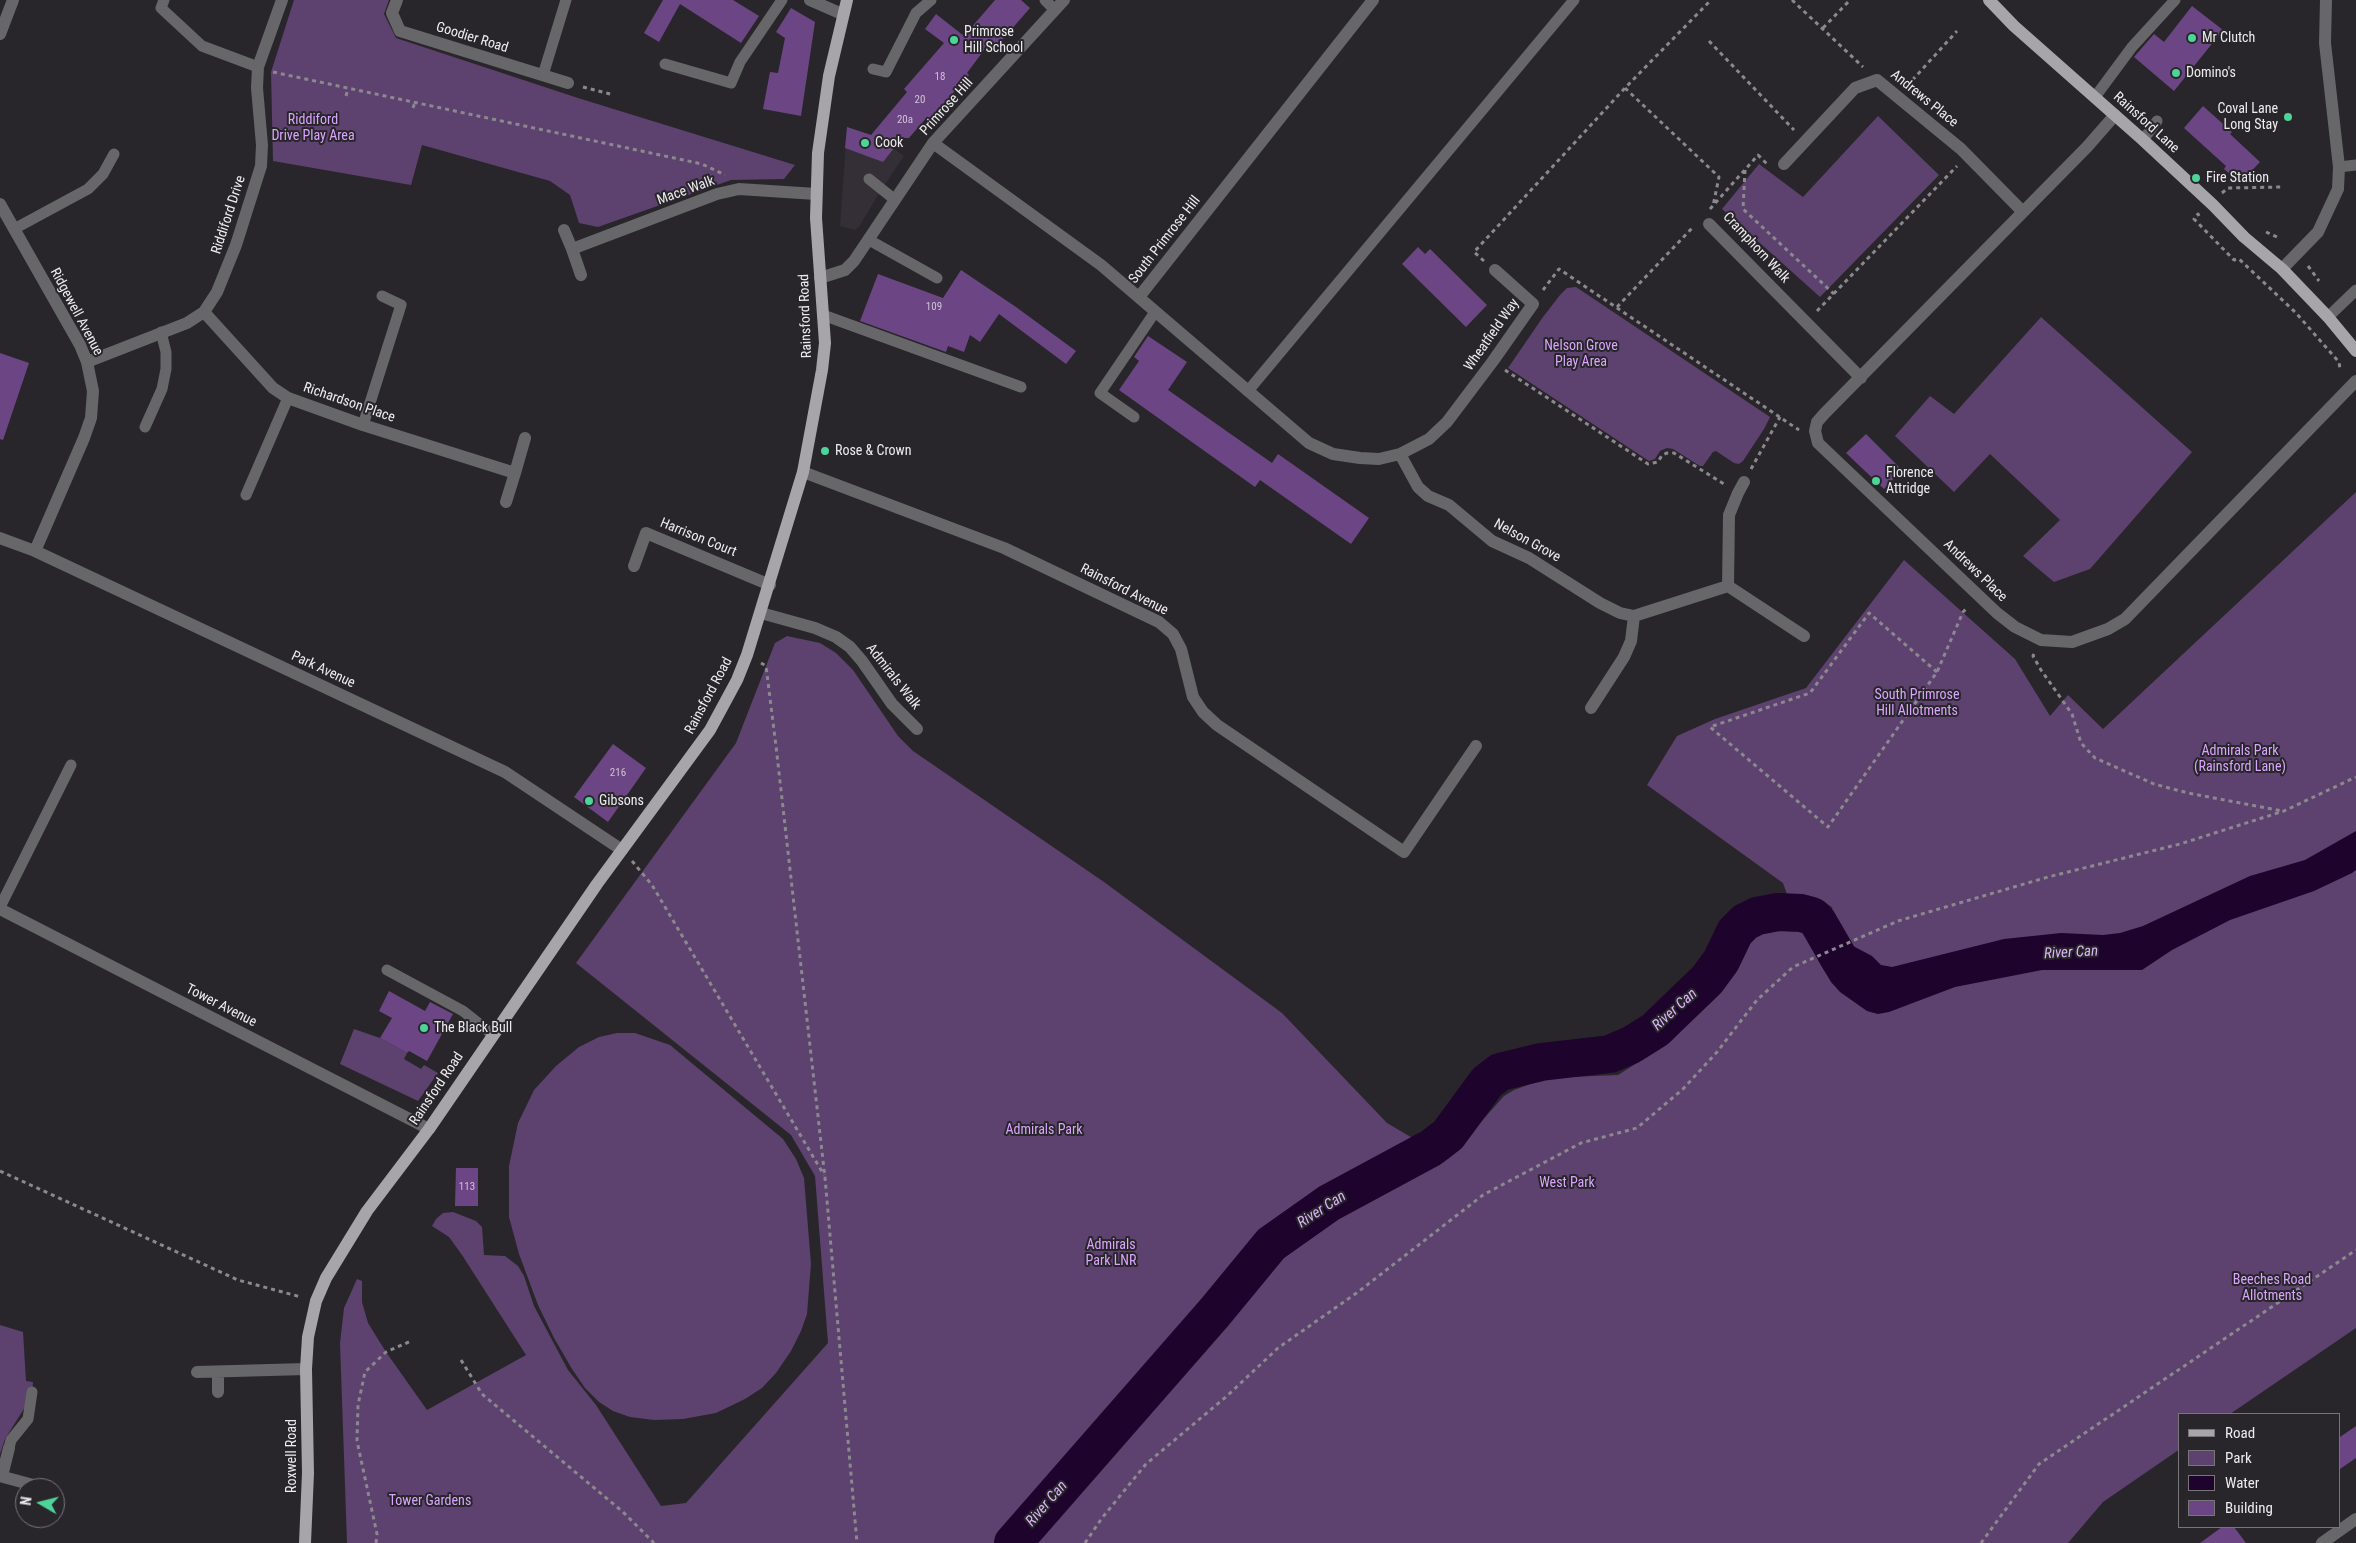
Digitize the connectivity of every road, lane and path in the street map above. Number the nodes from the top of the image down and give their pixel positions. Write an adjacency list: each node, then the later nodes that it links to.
1 (13, 0): 23 (street)
2 (164, 0): 26 (lane)
3 (282, 0): 26 (street, Riddiford Drive)
4 (397, 0): 28 (street, Goodier Road)
5 (566, 0): 28 (lane)
6 (782, 0): 25 (lane)
7 (810, 0): 20 (street)
8 (847, 0): 20 (main road, Rainsford Road)
9 (931, 0): 27 (lane)
10 (1044, 0): 19 (lane)
11 (1373, 0): 75 (street, South Primrose Hill)
12 (1574, 0): 91 (lane)
13 (1711, 0): 31 (path)
14 (1792, 0): 21 (path)
15 (1850, 0): 21 (path)
16 (1990, 0): 36 (main road, Rainsford Lane)
17 (2175, 0): 36 (lane)
18 (2326, 0): 48 (street)
19 (1059, 5): 43 (street, Primrose Hill)
20 (842, 14): 53 (main road, Rainsford Road)
21 (1823, 29): 29 (path)
22 (1957, 31): 35 (path)
23 (0, 34)
24 (1709, 41): 42 (path)
25 (665, 64)
26 (258, 67): 32 (path); 78 (street, Riddiford Drive)
27 (873, 69)
28 (543, 75): 30 (street, Goodier Road)
29 (1877, 80): 35 (street, Andrews Place); 42 (street, Andrews Place)
30 (568, 83): 34 (path)
31 (1625, 88): 57 (path, Cramphorn Walk); 67 (path)
32 (348, 89): 33 (path); 37 (path)
33 (346, 96)
34 (614, 96)
35 (1897, 96): 45 (street, Andrews Place)
36 (2095, 97): 39 (main road, Rainsford Lane)
37 (415, 102): 38 (path); 52 (path)
38 (413, 108)
39 (2114, 115): 41 (main road, Rainsford Lane); 58 (street)
40 (2157, 121): 41 (lane)
41 (2143, 140): 66 (main road, Rainsford Lane)
42 (1805, 141): 46 (street, Andrews Place)
43 (933, 143): 54 (street, Primrose Hill); 75 (street, South Primrose Hill)
44 (114, 154): 61 (lane)
45 (1968, 155): 58 (street, Andrews Place); 73 (path)
46 (1784, 164): 49 (path)
47 (2356, 165): 48 (lane)
48 (2339, 167): 66 (street)
49 (1745, 170): 57 (path); 73 (path)
50 (869, 179): 54 (lane)
51 (2282, 187): 55 (path)
52 (757, 190): 53 (street, Mace Walk); 64 (street, Mace Walk)
53 (816, 194): 69 (main road, Rainsford Road)
54 (894, 199): 63 (street, Primrose Hill)
55 (2229, 200)
56 (0, 204): 61 (street, Ridgewell Avenue)
57 (1712, 207): 60 (path, Cramphorn Walk); 60 (path)
58 (2022, 211): 88 (street)
59 (2198, 214): 87 (path)
60 (1705, 220): 77 (path); 82 (street, Cramphorn Walk)
61 (14, 229): 86 (street, Ridgewell Avenue)
62 (564, 230): 64 (street)
63 (869, 240): 69 (street, Primrose Hill); 70 (lane)
64 (572, 249): 68 (street)
65 (2309, 267): 71 (path)
66 (2282, 269): 81 (main road, Rainsford Lane)
67 (1495, 270): 76 (street, Wheatfield Way)
68 (581, 274)
69 (820, 278): 80 (main road, Rainsford Road)
70 (937, 278)
71 (2323, 286)
72 (2356, 290): 81 (lane)
73 (1834, 294): 82 (path)
74 (382, 296): 95 (lane)
75 (1139, 297): 79 (street, Wheatfield Way)
76 (1533, 304): 77 (path); 85 (street, Wheatfield Way)
77 (1617, 307): 94 (path)
78 (204, 312): 83 (street, Riddiford Drive); 92 (street, Richardson Place)
79 (1155, 312): 91 (street, Wheatfield Way); 93 (lane)
80 (823, 315): 90 (lane); 100 (main road, Rainsford Road)
81 (2328, 317): 84 (main road, Rainsford Lane)
82 (1806, 322): 88 (street, Cramphorn Walk)
83 (161, 332): 86 (street, Riddiford Drive); 96 (lane)
84 (2356, 351)
85 (1493, 361): 99 (street, Wheatfield Way); 102 (path)
86 (87, 362): 106 (street, Ridgewell Avenue)
87 (2340, 369)
88 (1861, 378): 98 (street)
89 (2356, 381): 114 (street, Andrews Place)
90 (1021, 386)
91 (1248, 391): 99 (street, Wheatfield Way)
92 (288, 398): 95 (street, Richardson Place); 103 (lane)
93 (1134, 417)
94 (1780, 417): 98 (path); 102 (path)
95 (363, 425): 101 (street, Richardson Place)
96 (145, 427)
97 (525, 438): 101 (street)
98 (1818, 443): 110 (street, Andrews Place)
99 (1400, 454): 112 (street, Nelson Grove)
100 (803, 472): 108 (main road, Rainsford Road); 119 (street, Rainsford Avenue)
101 (514, 473): 104 (street)
102 (1741, 487): 109 (street)
103 (246, 495)
104 (506, 502)
105 (0, 538): 106 (street, Park Avenue)
106 (35, 551): 123 (street, Park Avenue)
107 (634, 566): 108 (street, Harrison Court)
108 (770, 585): 111 (main road, Rainsford Road)
109 (1728, 586): 112 (street); 113 (street)
110 (1979, 596): 114 (street, Andrews Place); 116 (path)
111 (761, 614): 115 (main road, Rainsford Road); 118 (street, Admirals Walk)
112 (1634, 616): 117 (street)
113 (1804, 636)
114 (2041, 640): 122 (path)
115 (747, 655): 123 (main road, Rainsford Road); 129 (path)
116 (1937, 672): 116 (path)
117 (1591, 708)
118 (917, 729)
119 (1476, 746)
120 (71, 765): 124 (lane)
121 (2356, 778): 122 (path)
122 (2284, 811): 147 (path)
123 (622, 850): 126 (main road, Rainsford Road); 129 (path)
124 (0, 908): 127 (street, Tower Avenue)
125 (387, 970): 126 (lane)
126 (492, 1034): 127 (main road, Rainsford Road)
127 (429, 1129): 131 (main road, Rainsford Road)
128 (0, 1171): 131 (path)
129 (825, 1178): 146 (path)
130 (2356, 1250): 148 (path)
131 (316, 1301): 134 (main road, Roxwell Road)
132 (411, 1341): 144 (path)
133 (461, 1360): 145 (path)
134 (306, 1369): 136 (street); 143 (main road, Roxwell Road)
135 (197, 1372): 136 (street)
136 (218, 1372): 138 (street)
137 (32, 1392): 139 (lane)
138 (218, 1392)
139 (9, 1448): 140 (street)
140 (1, 1476): 141 (street)
141 (15, 1480)
142 (2354, 1523): 149 (street)
143 (305, 1543)
144 (376, 1543)
145 (654, 1543)
146 (857, 1543)
147 (1085, 1543)
148 (1981, 1543)
149 (2322, 1543)

